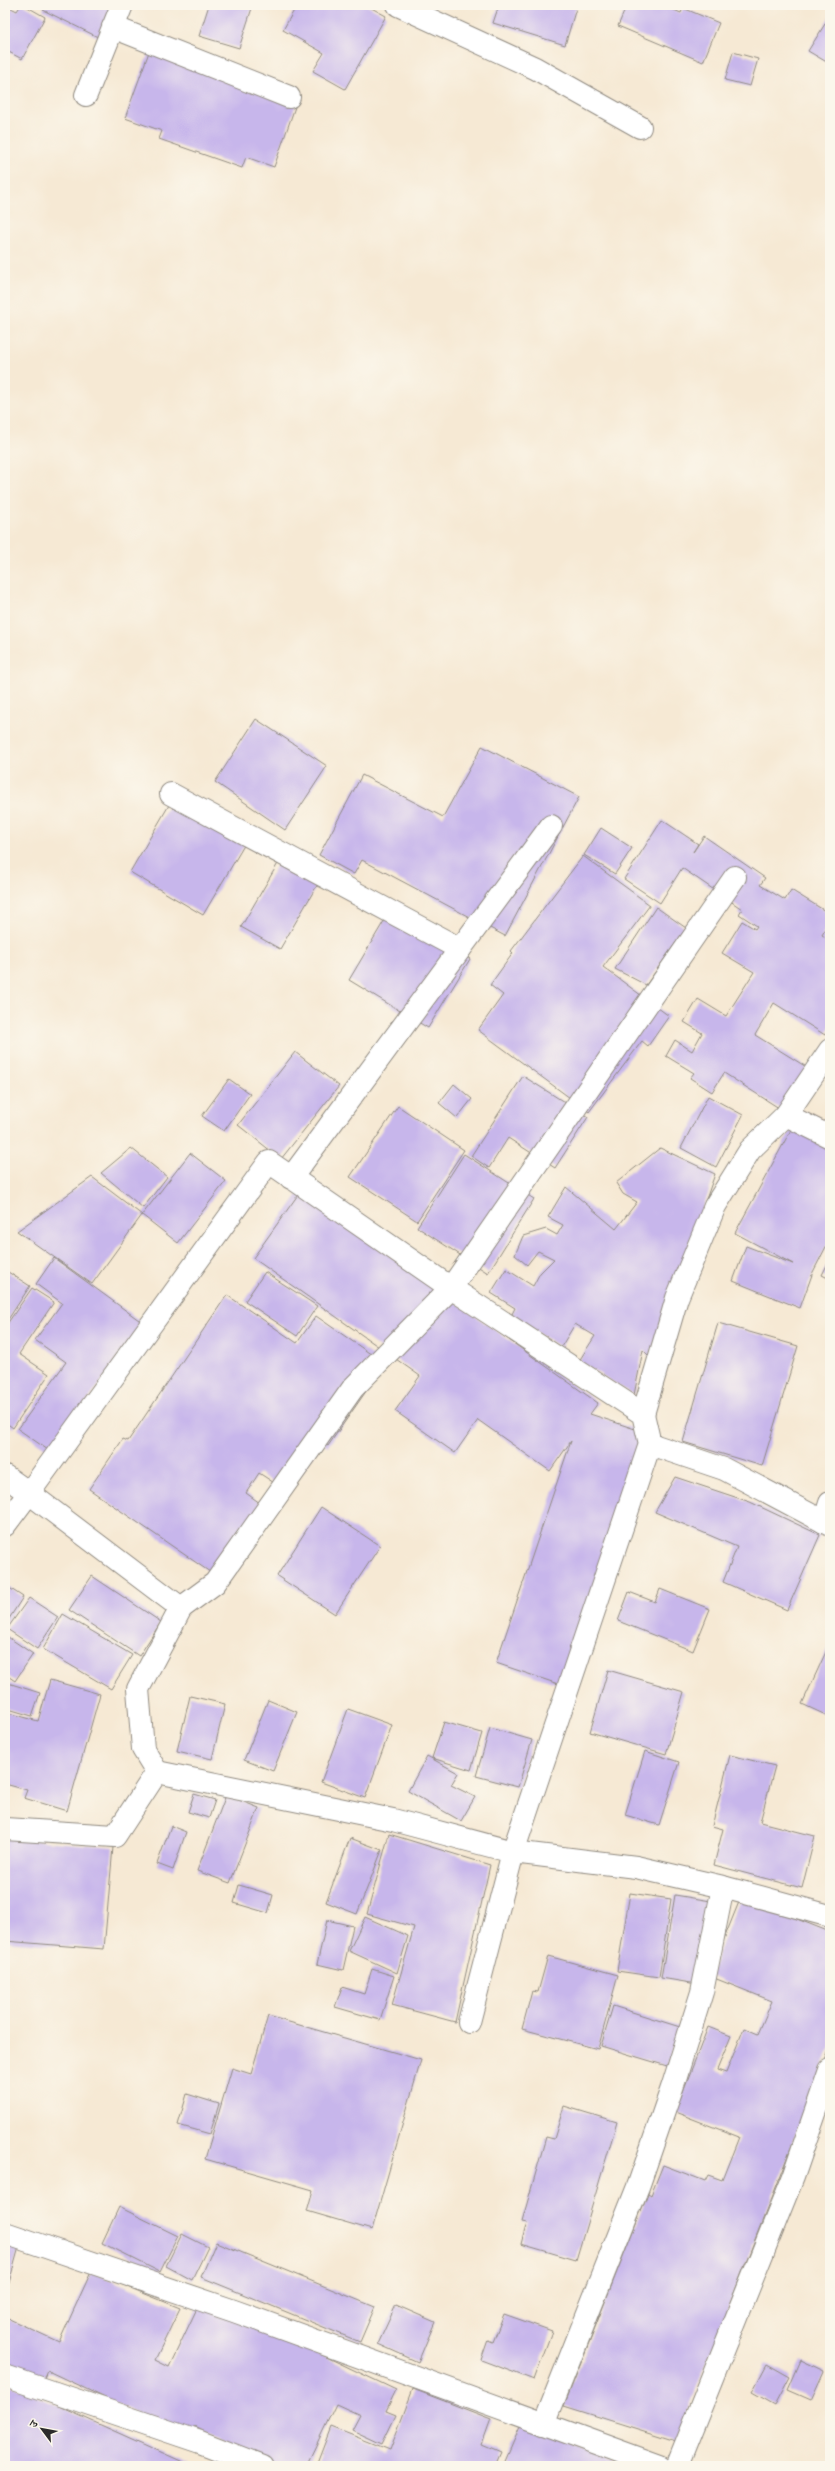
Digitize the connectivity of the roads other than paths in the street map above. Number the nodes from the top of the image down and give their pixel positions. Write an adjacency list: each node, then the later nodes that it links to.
1 (122, 5): 3 (street)
2 (398, 5): 6 (street)
3 (113, 27): 4 (street); 5 (street)
4 (86, 95)
5 (289, 97)
6 (640, 127)
7 (171, 794): 10 (street)
8 (551, 826): 10 (street)
9 (735, 877): 15 (street)
10 (460, 949): 14 (street)
11 (830, 1050): 12 (street)
12 (786, 1115): 13 (street); 16 (street)
13 (830, 1137)
14 (291, 1178): 15 (street); 19 (street)
15 (451, 1288): 16 (street); 22 (street)
16 (643, 1414): 17 (street)
17 (650, 1444): 20 (street); 25 (street)
18 (5, 1476): 19 (street)
19 (29, 1493): 21 (street); 22 (street)
20 (828, 1516)
21 (5, 1525)
22 (181, 1608): 23 (street)
23 (157, 1772): 24 (street); 25 (street)
24 (5, 1829)
25 (513, 1852): 26 (street); 28 (street)
26 (722, 1887): 27 (street); 32 (street)
27 (830, 1916)
28 (469, 2022)
29 (830, 2070): 35 (street)
30 (5, 2234): 32 (street)
31 (5, 2376): 33 (street)
32 (544, 2424): 34 (street)
33 (262, 2466)
34 (660, 2466)
35 (677, 2466)

